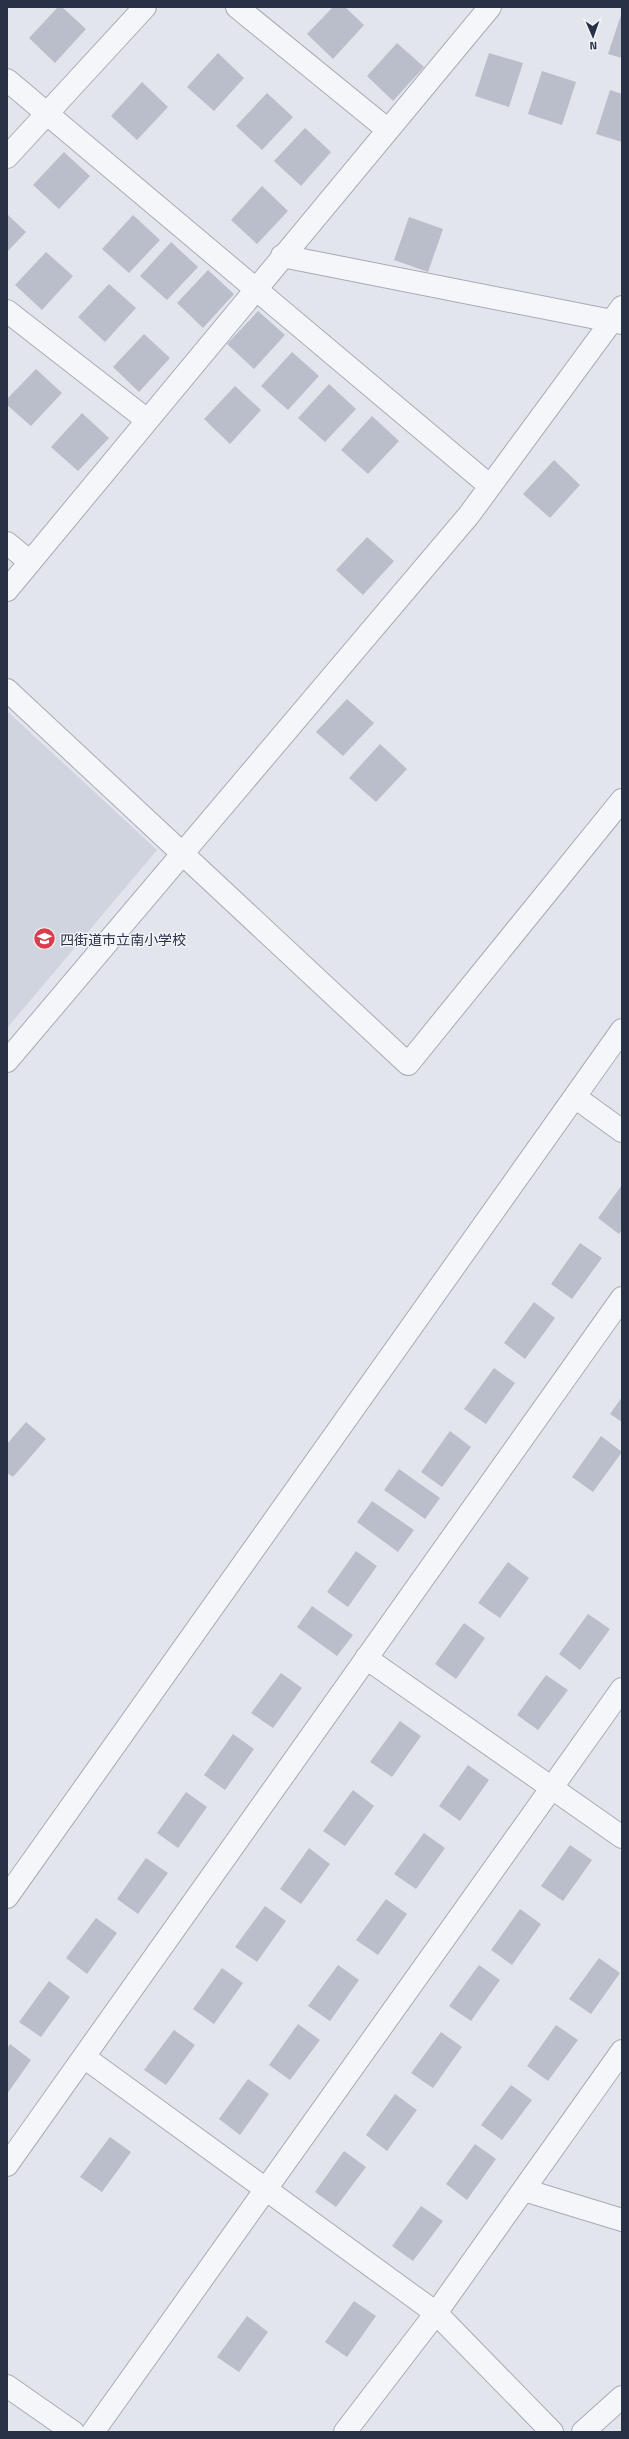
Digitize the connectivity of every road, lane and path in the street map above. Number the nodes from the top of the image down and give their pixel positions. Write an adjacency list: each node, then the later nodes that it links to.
1 (145, 7): 5 (street)
2 (237, 7): 6 (street)
3 (490, 7): 6 (street)
4 (7, 80): 5 (street)
5 (46, 113): 7 (street); 9 (street)
6 (388, 130): 8 (street)
7 (7, 157)
8 (282, 256): 9 (street); 11 (street)
9 (255, 288): 12 (street); 13 (street)
10 (7, 311): 12 (street)
11 (618, 317): 13 (street)
12 (147, 420): 15 (street)
13 (490, 486): 19 (street)
14 (7, 543): 15 (street)
15 (30, 562): 16 (street)
16 (7, 590)
17 (7, 690): 19 (street)
18 (622, 800): 19 (street)
19 (182, 854): 21 (street)
20 (622, 1030): 22 (street)
21 (7, 1061)
22 (575, 1097): 23 (street); 29 (street)
23 (622, 1131)
24 (622, 1298): 25 (street)
25 (366, 1658): 27 (street); 31 (street)
26 (622, 1689): 27 (street)
27 (552, 1788): 28 (street); 33 (street)
28 (622, 1837)
29 (7, 1897)
30 (622, 2051): 34 (street)
31 (84, 2056): 32 (street); 33 (street)
32 (7, 2165)
33 (266, 2189): 36 (street); 40 (street)
34 (524, 2190): 35 (street); 36 (street)
35 (622, 2220)
36 (436, 2313): 41 (street); 42 (street)
37 (7, 2386): 39 (street)
38 (622, 2397): 43 (street)
39 (73, 2432)
40 (93, 2432)
41 (345, 2432)
42 (552, 2432)
43 (583, 2432)

